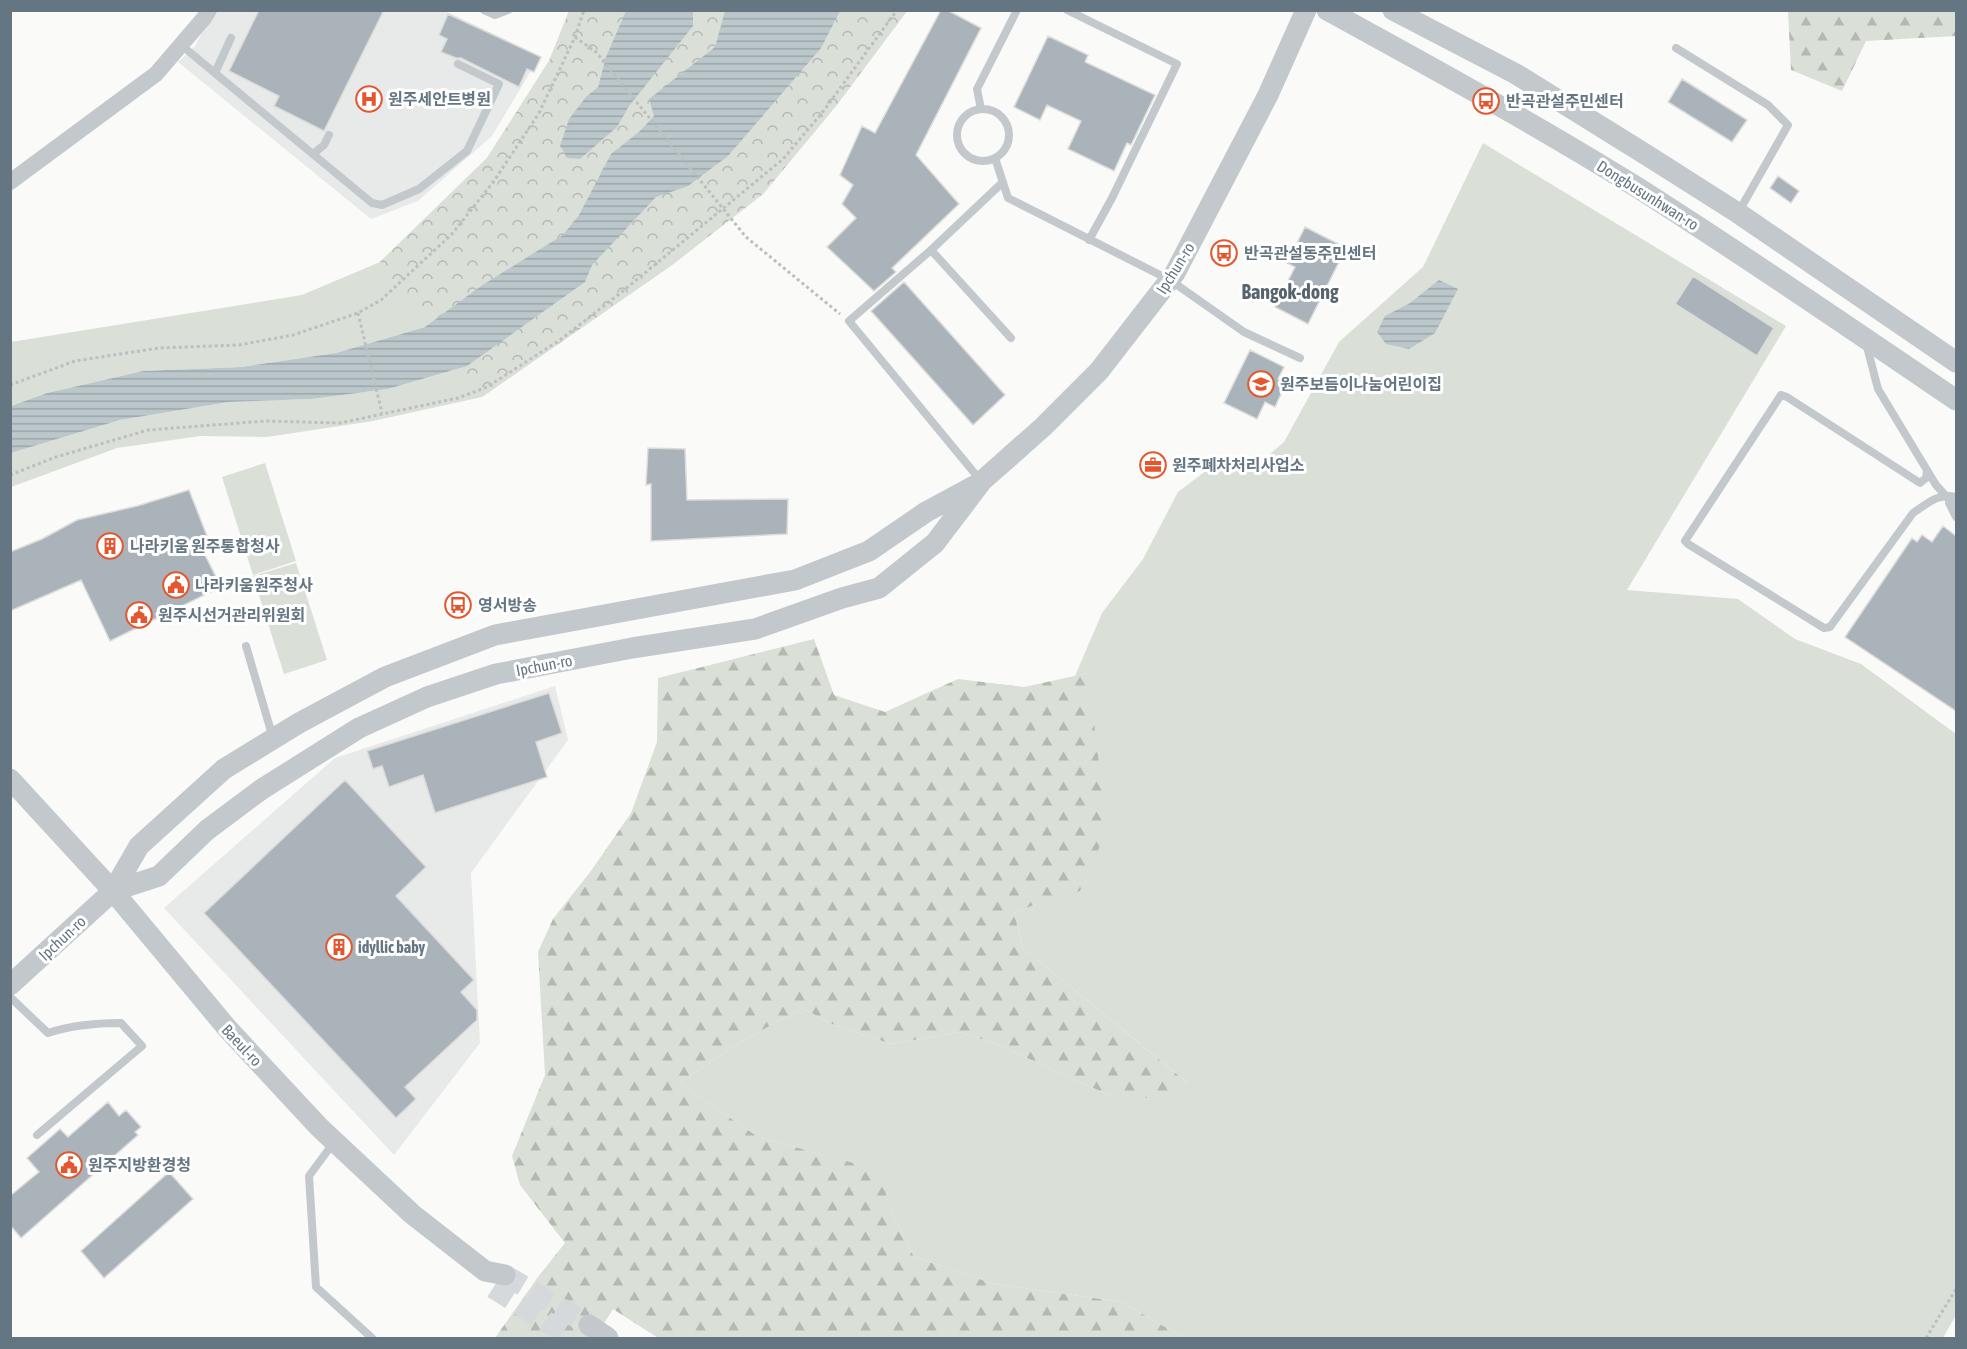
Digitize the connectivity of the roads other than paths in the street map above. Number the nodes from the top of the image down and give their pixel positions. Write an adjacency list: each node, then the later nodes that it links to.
1 (209, 10): 10 (street)
2 (484, 10): 3 (lane)
3 (508, 10)
4 (1017, 10): 14 (lane)
5 (1067, 10): 21 (lane)
6 (1306, 10): 24 (street, Ipchun-ro)
7 (1328, 10): 22 (street, Dongbusunhwan-ro)
8 (1394, 10): 20 (street, Dongbusunhwan-ro)
9 (231, 38): 13 (lane)
10 (181, 45): 13 (lane); 18 (street)
11 (1676, 48): 20 (lane)
12 (458, 64): 16 (lane)
13 (215, 72): 16 (lane)
14 (981, 109): 17 (lane); 17 (lane)
15 (328, 135): 16 (lane)
16 (313, 154)
17 (996, 158): 19 (lane)
18 (10, 182)
19 (1003, 182): 21 (lane); 23 (lane)
20 (1738, 213): 22 (street); 28 (street, Dongbusunhwan-ro)
21 (1089, 240): 24 (lane)
22 (1720, 241): 25 (street, Dongbusunhwan-ro)
23 (931, 250): 26 (lane); 31 (lane)
24 (1170, 280): 27 (lane); 31 (street, Ipchun-ro)
25 (1864, 337): 29 (street, Dongbusunhwan-ro); 30 (lane)
26 (1011, 338)
27 (1300, 358)
28 (1955, 359)
29 (1956, 400)
30 (1927, 471): 32 (lane); 32 (lane)
31 (982, 482): 37 (street, Ipchun-ro); 39 (street, Ipchun-ro)
32 (1945, 495): 33 (lane); 34 (lane); 35 (lane)
33 (1956, 497)
34 (1956, 507)
35 (1956, 517)
36 (246, 646): 37 (lane)
37 (274, 739): 39 (street, Ipchun-ro)
38 (10, 779): 39 (street, Baeul-ro)
39 (113, 891): 40 (street, Ipchun-ro); 43 (street, Baeul-ro)
40 (10, 985)
41 (10, 997): 42 (lane)
42 (37, 1135)
43 (334, 1141): 44 (street, Baeul-ro); 46 (lane)
44 (494, 1278)
45 (589, 1325): 47 (street)
46 (372, 1338)
47 (608, 1338)

